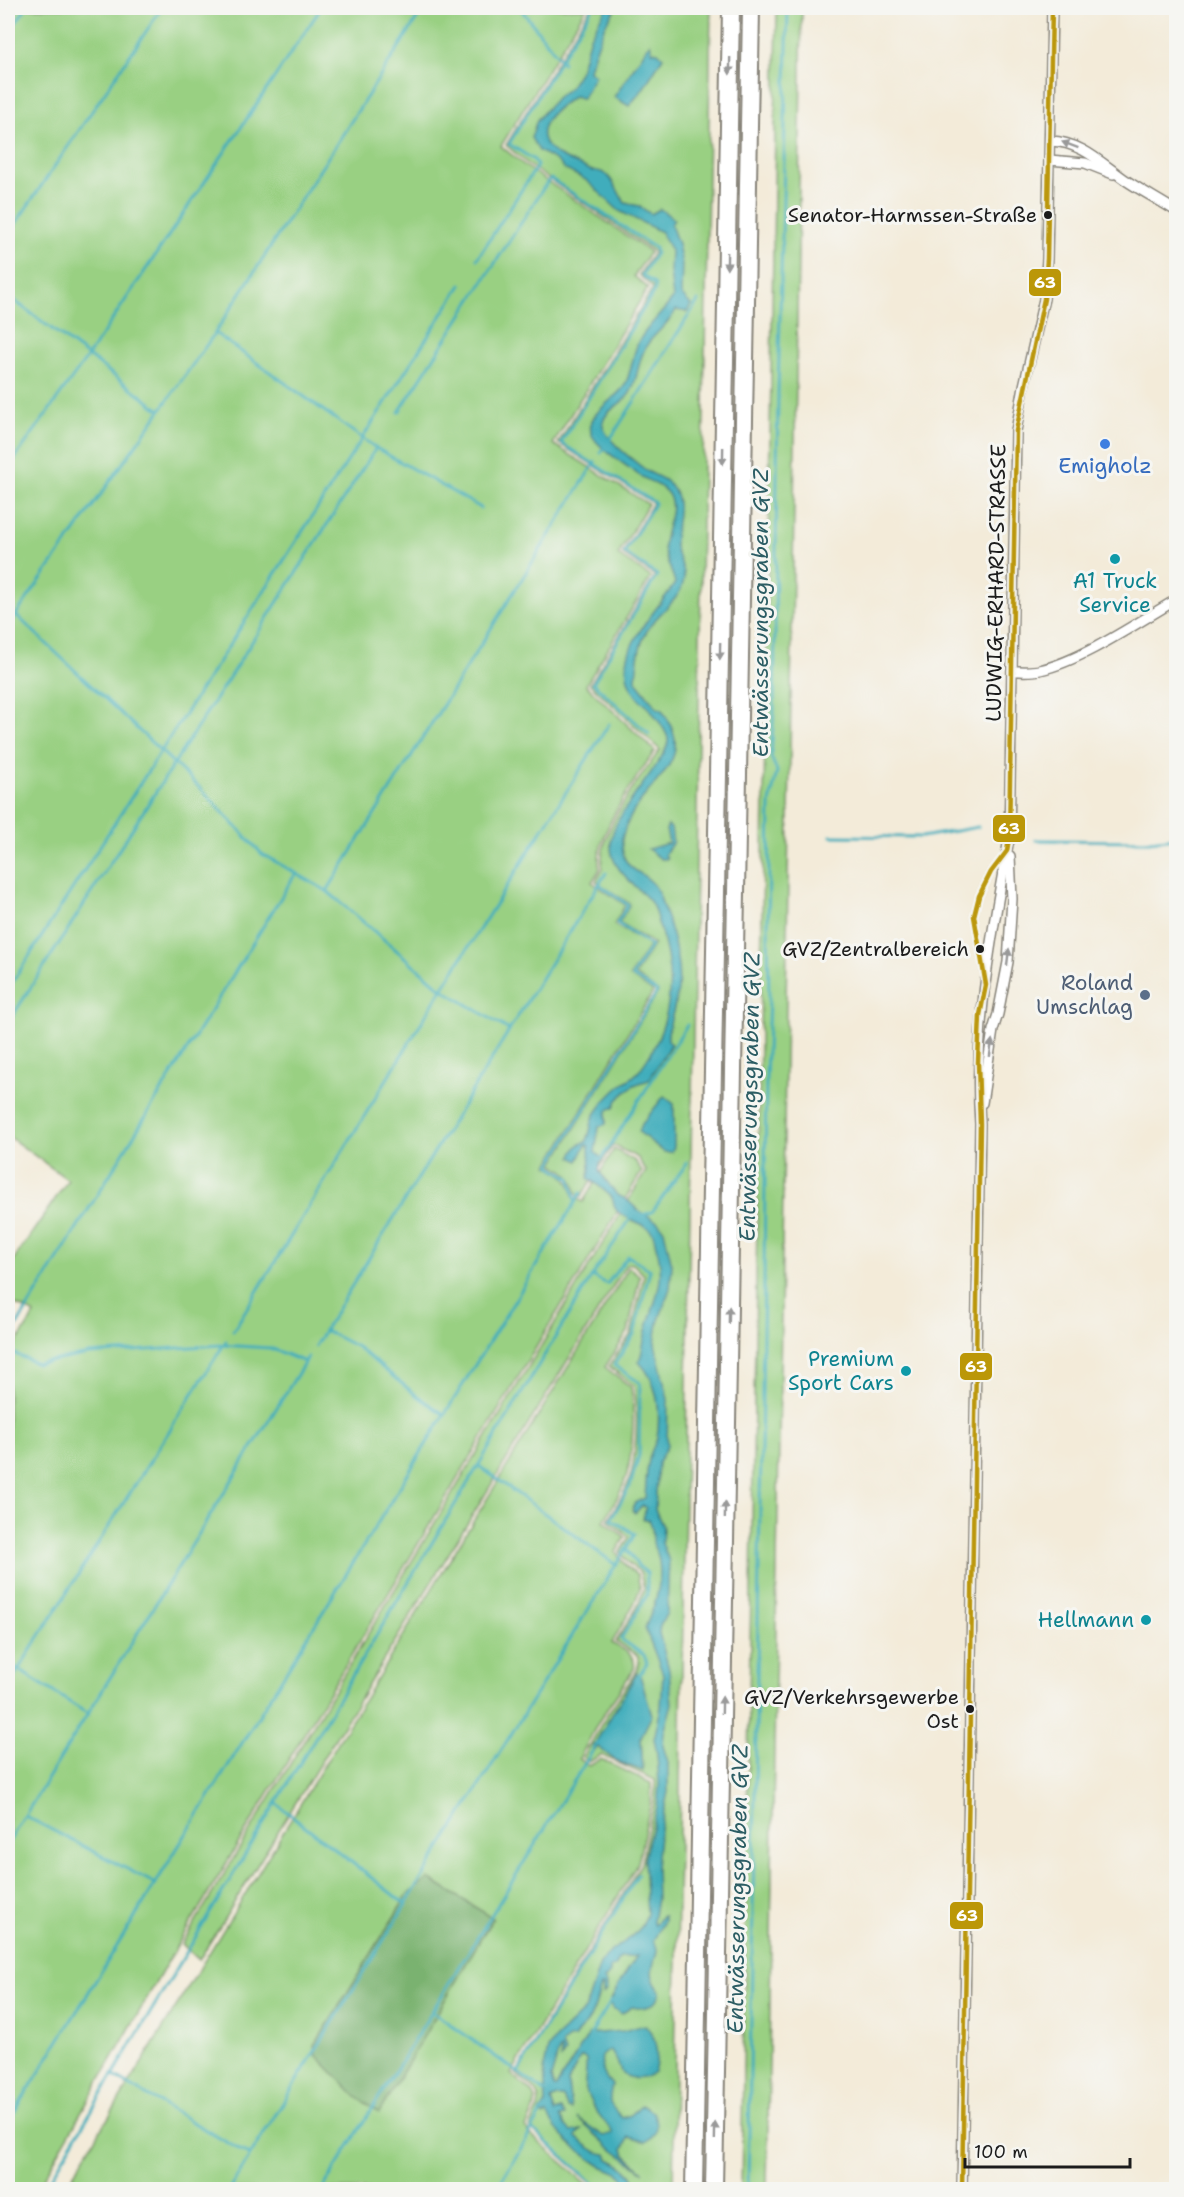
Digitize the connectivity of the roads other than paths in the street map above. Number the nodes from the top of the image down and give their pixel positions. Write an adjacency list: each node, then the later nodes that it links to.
1 (731, 8): 12 (highway, one-way to 12)
2 (751, 8): 13 (highway, one-way to 2)
3 (1052, 8): 4 (street, LUDWIG-ERHARD-STRASSE)
4 (1050, 141): 5 (street, LUDWIG-ERHARD-STRASSE); 6 (street, one-way to 4)
5 (1049, 160): 6 (street); 9 (street, LUDWIG-ERHARD-STRASSE)
6 (1124, 179): 7 (street)
7 (1176, 211)
8 (1176, 600): 9 (street)
9 (1012, 671): 10 (street, LUDWIG-ERHARD-STRASSE)
10 (1009, 839): 11 (street, LUDWIG-ERHARD-STRASSE); 11 (street, LUDWIG-ERHARD-STRASSE, one-way to 10)
11 (980, 1124): 14 (street, LUDWIG-ERHARD-STRASSE)
12 (694, 2190)
13 (714, 2190)
14 (962, 2190)

